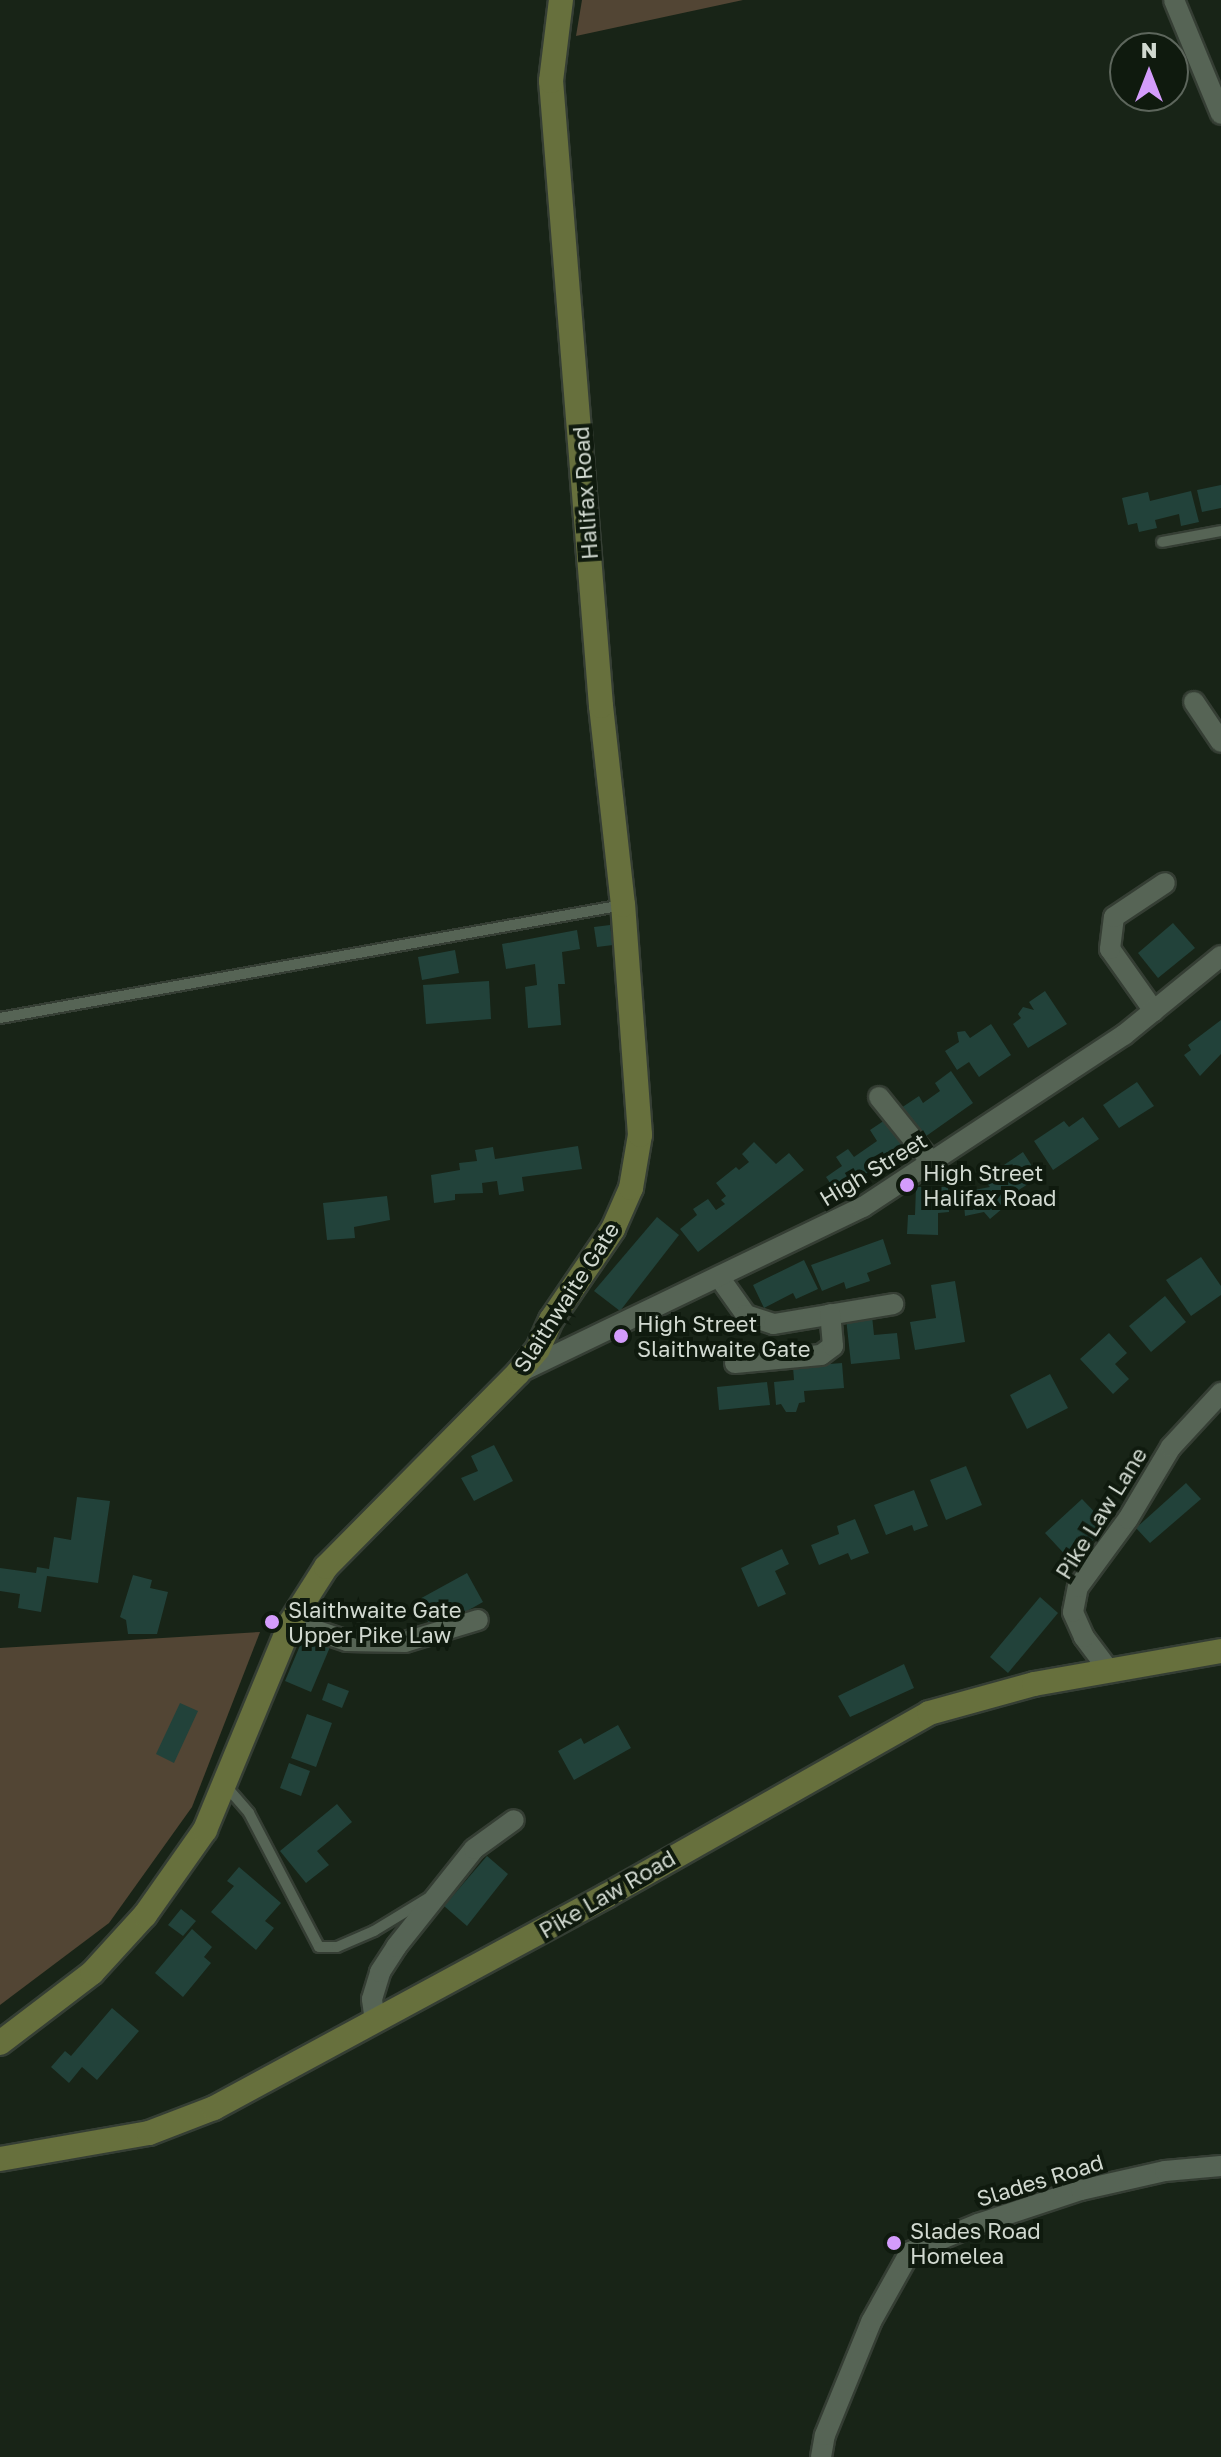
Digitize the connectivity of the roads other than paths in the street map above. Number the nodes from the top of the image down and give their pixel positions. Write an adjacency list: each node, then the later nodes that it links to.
1 (561, 0): 9 (street, Halifax Road)
2 (1174, 0): 3 (street)
3 (1221, 114)
4 (1221, 531): 5 (lane)
5 (1162, 542)
6 (1194, 702): 7 (street)
7 (1221, 742)
8 (1165, 883): 12 (street)
9 (623, 905): 11 (street, Halifax Road); 13 (lane)
10 (1221, 956): 12 (street, High Street)
11 (628, 985): 20 (street, Slaithwaite Gate)
12 (1154, 1011): 15 (street, High Street)
13 (0, 1018)
14 (879, 1097): 15 (street)
15 (932, 1163): 16 (street, High Street)
16 (719, 1277): 18 (street); 20 (street, High Street)
17 (893, 1304): 18 (street)
18 (830, 1314): 19 (street)
19 (735, 1363)
20 (518, 1373): 23 (street, Slaithwaite Gate)
21 (1221, 1393): 25 (street, Pike Law Lane)
22 (478, 1620): 23 (street)
23 (291, 1622): 26 (street, Slaithwaite Gate)
24 (1221, 1651): 25 (street, Pike Law Road)
25 (1108, 1669): 29 (street, Pike Law Road)
26 (225, 1785): 28 (lane); 30 (street, Slaithwaite Gate)
27 (514, 1820): 28 (street)
28 (439, 1891): 29 (street)
29 (375, 2021): 31 (street, Pike Law Road)
30 (0, 2043)
31 (0, 2159)
32 (1221, 2166): 33 (street, Slades Road)
33 (821, 2457)

